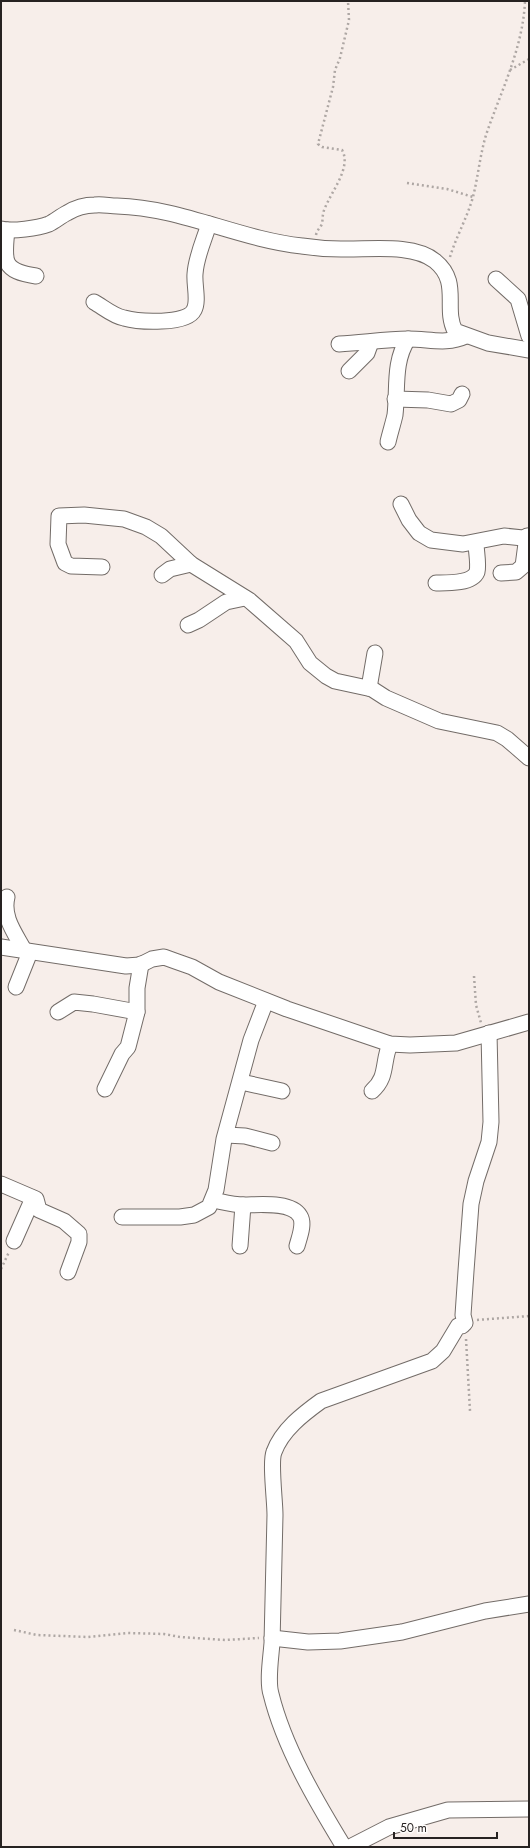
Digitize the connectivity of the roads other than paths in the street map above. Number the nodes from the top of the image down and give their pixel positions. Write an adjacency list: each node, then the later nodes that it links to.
1 (209, 224): 2 (street); 6 (street); 7 (street)
2 (4, 230): 3 (street)
3 (3, 253): 4 (street)
4 (36, 276)
5 (496, 279): 8 (street)
6 (94, 302)
7 (466, 336): 9 (street); 12 (street)
8 (529, 336)
9 (408, 339): 10 (street); 15 (street)
10 (372, 342): 11 (street); 13 (street)
11 (339, 344)
12 (529, 350)
13 (350, 371)
14 (462, 394): 15 (street)
15 (395, 399): 16 (street)
16 (388, 442)
17 (401, 504): 19 (street)
18 (528, 536): 19 (street); 22 (street)
19 (476, 543): 24 (street)
20 (191, 564): 21 (street); 23 (street); 25 (street)
21 (102, 567)
22 (501, 573)
23 (162, 574)
24 (436, 583)
25 (245, 598): 26 (street); 28 (street)
26 (188, 624)
27 (375, 653): 28 (street)
28 (369, 688): 29 (street)
29 (529, 758)
30 (7, 897): 32 (street)
31 (1, 947): 32 (street)
32 (27, 951): 33 (street); 34 (street)
33 (141, 964): 35 (street); 37 (street)
34 (16, 986)
35 (266, 1001): 40 (street); 41 (street)
36 (58, 1012): 37 (street)
37 (137, 1012): 42 (street)
38 (529, 1022): 39 (street)
39 (487, 1034): 40 (street); 57 (street)
40 (390, 1044): 44 (street)
41 (241, 1082): 43 (street); 45 (street)
42 (105, 1089)
43 (282, 1091)
44 (372, 1091)
45 (226, 1135): 46 (street); 49 (street)
46 (272, 1143)
47 (1, 1184): 48 (street)
48 (32, 1198): 52 (street); 55 (street)
49 (213, 1200): 50 (street); 51 (street)
50 (243, 1205): 53 (street); 54 (street)
51 (122, 1217)
52 (14, 1241)
53 (240, 1246)
54 (297, 1246)
55 (68, 1272)
56 (529, 1604): 57 (street)
57 (272, 1638): 59 (street)
58 (529, 1808): 60 (street)
59 (344, 1847)
60 (350, 1847)

